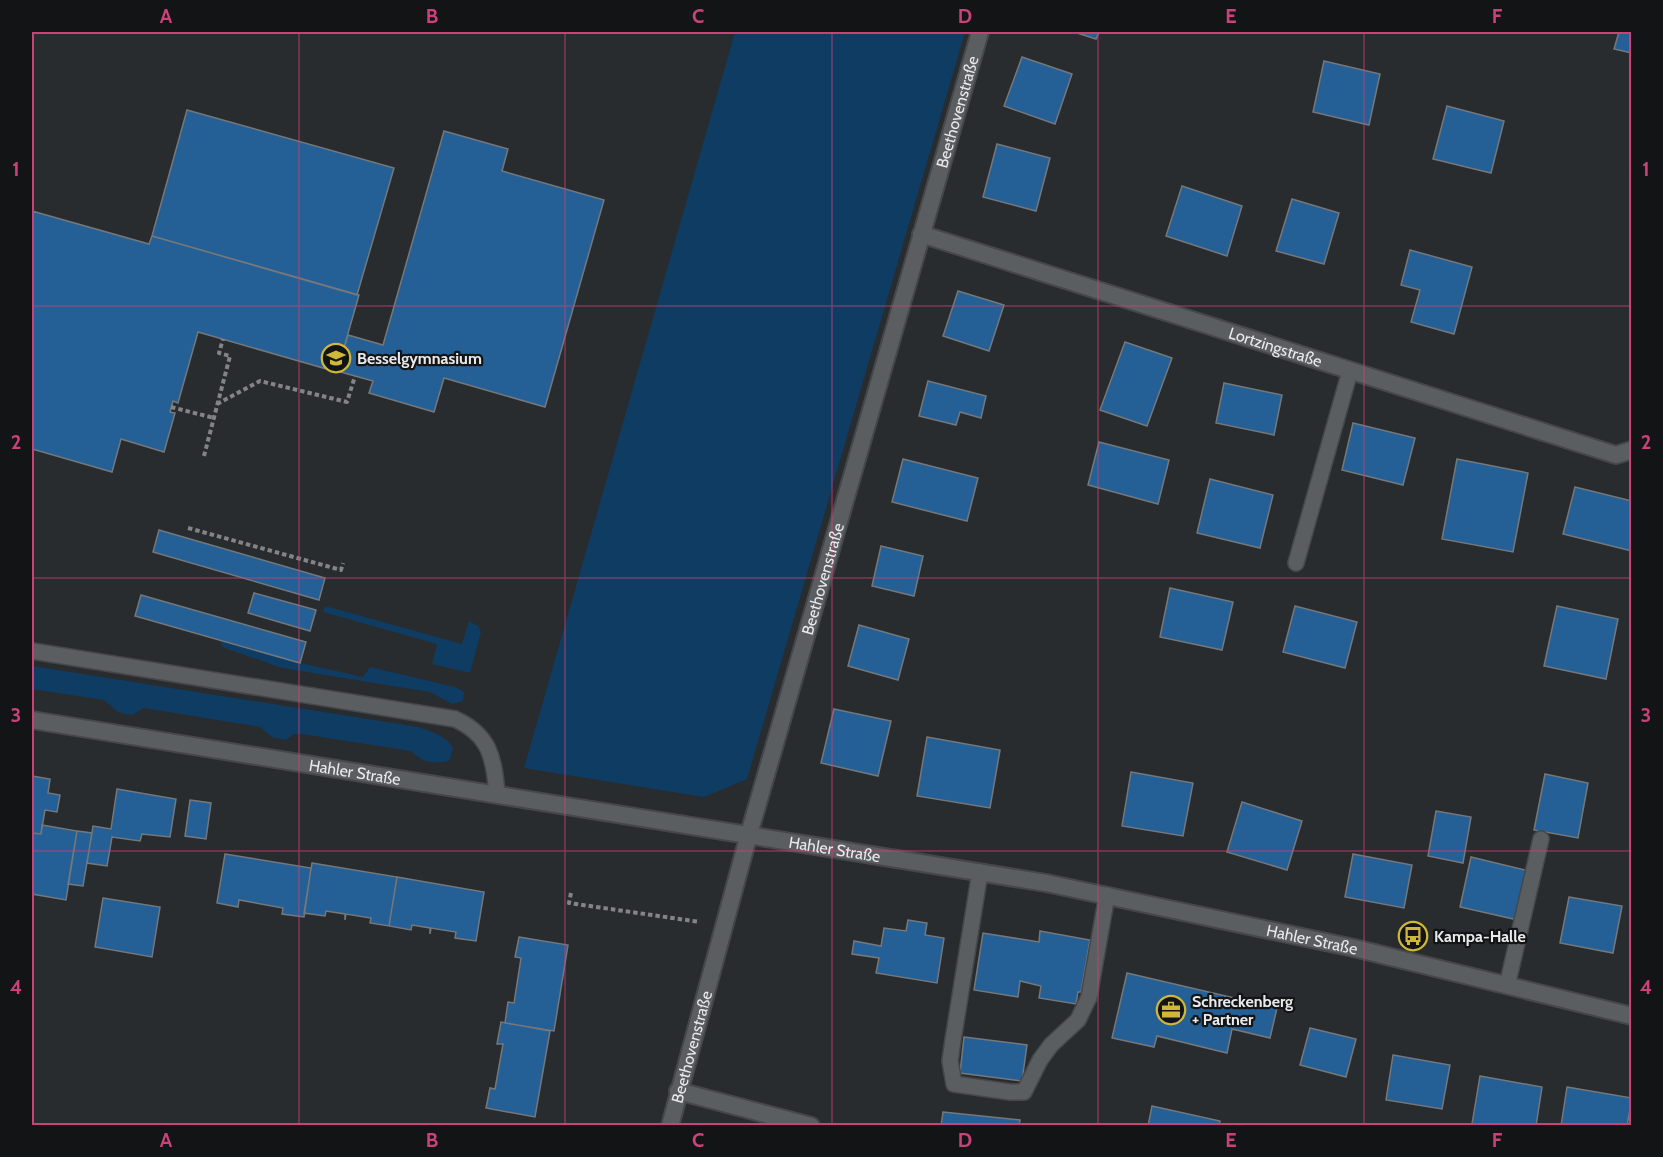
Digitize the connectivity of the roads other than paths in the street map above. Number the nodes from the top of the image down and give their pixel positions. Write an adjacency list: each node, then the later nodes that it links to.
1 (980, 32): 2 (street, Beethovenstraße)
2 (921, 234): 3 (street, Lortzingstraße); 9 (street, Beethovenstraße)
3 (1350, 371): 4 (street, Lortzingstraße); 5 (lane)
4 (1632, 450)
5 (1296, 563)
6 (32, 651): 8 (lane)
7 (32, 720): 8 (street, Hahler Straße)
8 (497, 794): 9 (street, Hahler Straße)
9 (749, 834): 11 (street, Hahler Straße); 15 (street, Beethovenstraße)
10 (1540, 838): 13 (lane)
11 (980, 872): 12 (street, Hahler Straße); 12 (lane)
12 (1107, 895): 13 (street, Hahler Straße)
13 (1507, 986): 14 (street, Hahler Straße)
14 (1632, 1016)
15 (678, 1091): 16 (street, Beethovenstraße); 17 (street)
16 (670, 1125)
17 (811, 1125)

